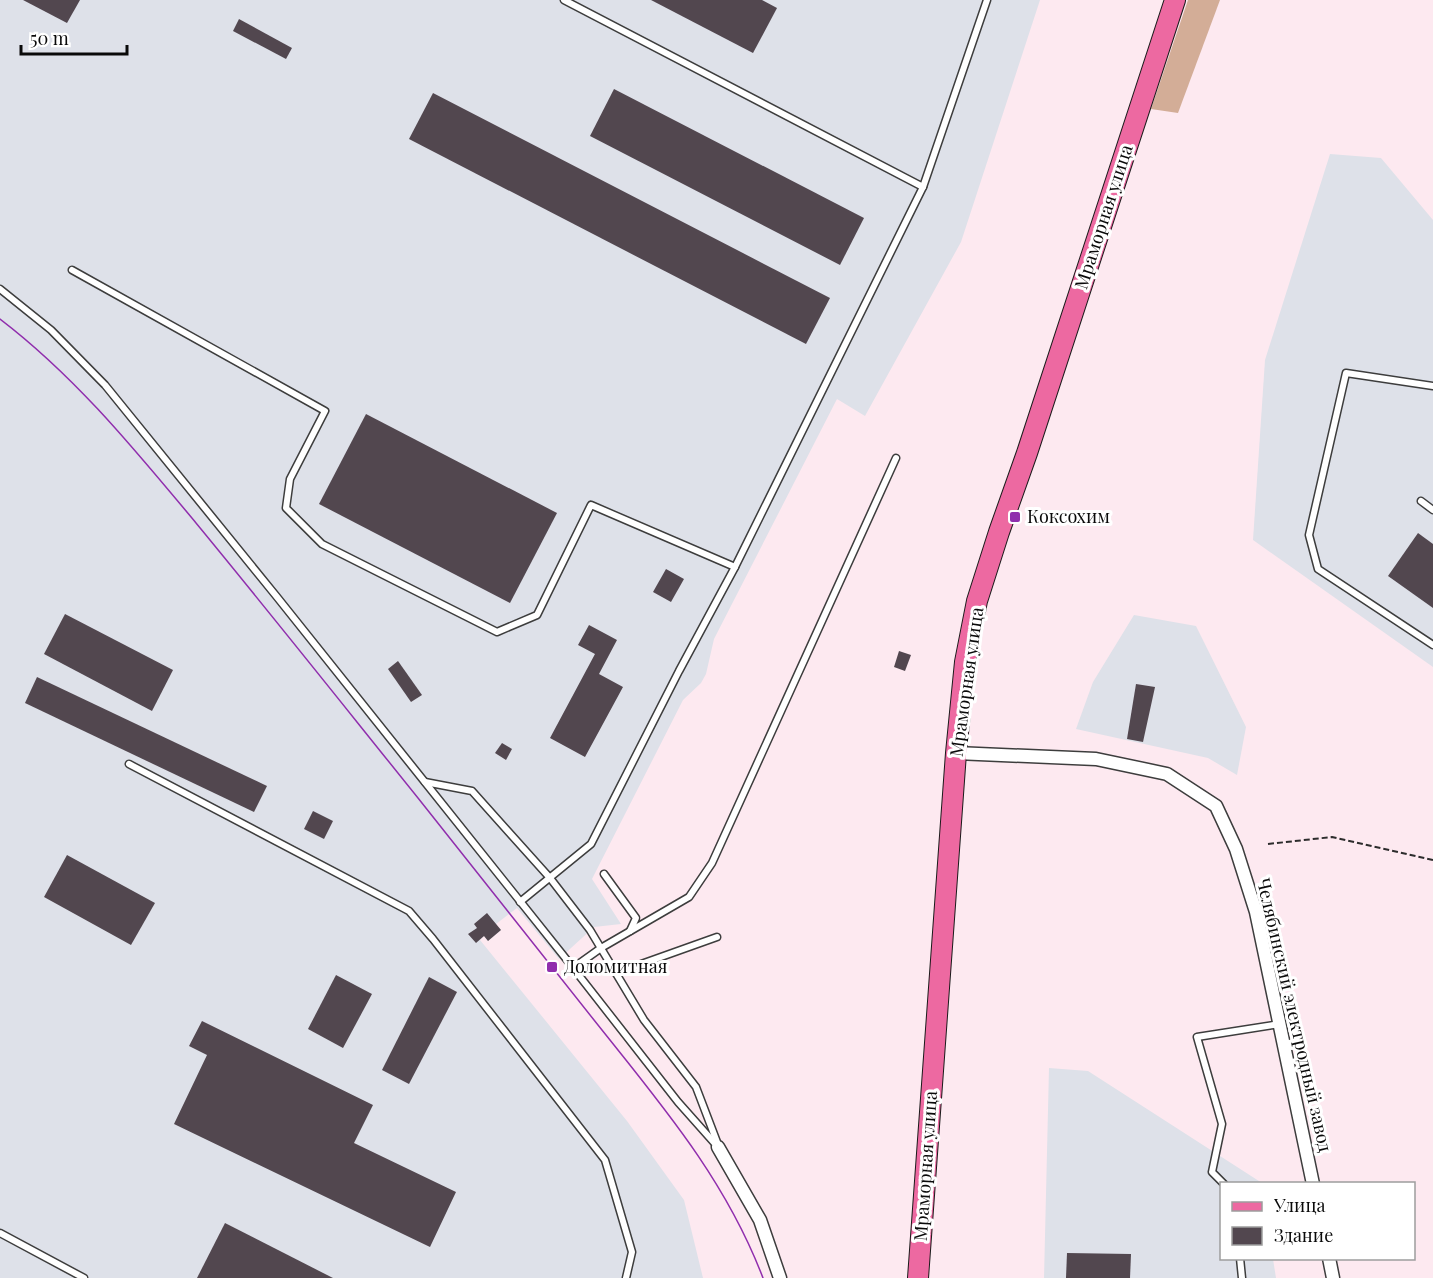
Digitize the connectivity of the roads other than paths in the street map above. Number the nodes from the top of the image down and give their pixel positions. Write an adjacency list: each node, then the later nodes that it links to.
1 (564, 0): 4 (lane)
2 (987, 0): 4 (lane)
3 (1175, 0): 13 (main road, Мраморная улица)
4 (924, 188): 11 (lane)
5 (72, 270): 11 (lane)
6 (0, 289): 15 (lane)
7 (1433, 386): 12 (lane)
8 (896, 458): 19 (lane)
9 (1421, 501): 10 (lane)
10 (1433, 510)
11 (735, 567): 17 (lane)
12 (1433, 645)
13 (956, 753): 24 (street, Челябинский электродный завод); 34 (main road, Мраморная улица)
14 (129, 764): 32 (lane)
15 (425, 782): 17 (lane); 18 (lane)
16 (604, 874): 19 (lane)
17 (550, 878): 18 (lane); 21 (lane)
18 (520, 902): 22 (lane)
19 (630, 931): 21 (lane)
20 (717, 937): 23 (lane)
21 (601, 948): 22 (lane); 23 (lane)
22 (573, 968): 25 (lane)
23 (616, 973): 25 (lane)
24 (1280, 1024): 26 (lane); 27 (street, Челябинский электродный завод)
25 (718, 1147): 33 (street)
26 (1222, 1182)
27 (1313, 1182)
28 (0, 1233): 31 (lane)
29 (1240, 1260): 35 (lane)
30 (1329, 1260): 36 (street)
31 (84, 1278)
32 (627, 1278)
33 (780, 1278)
34 (918, 1278)
35 (1242, 1278)
36 (1333, 1278)

